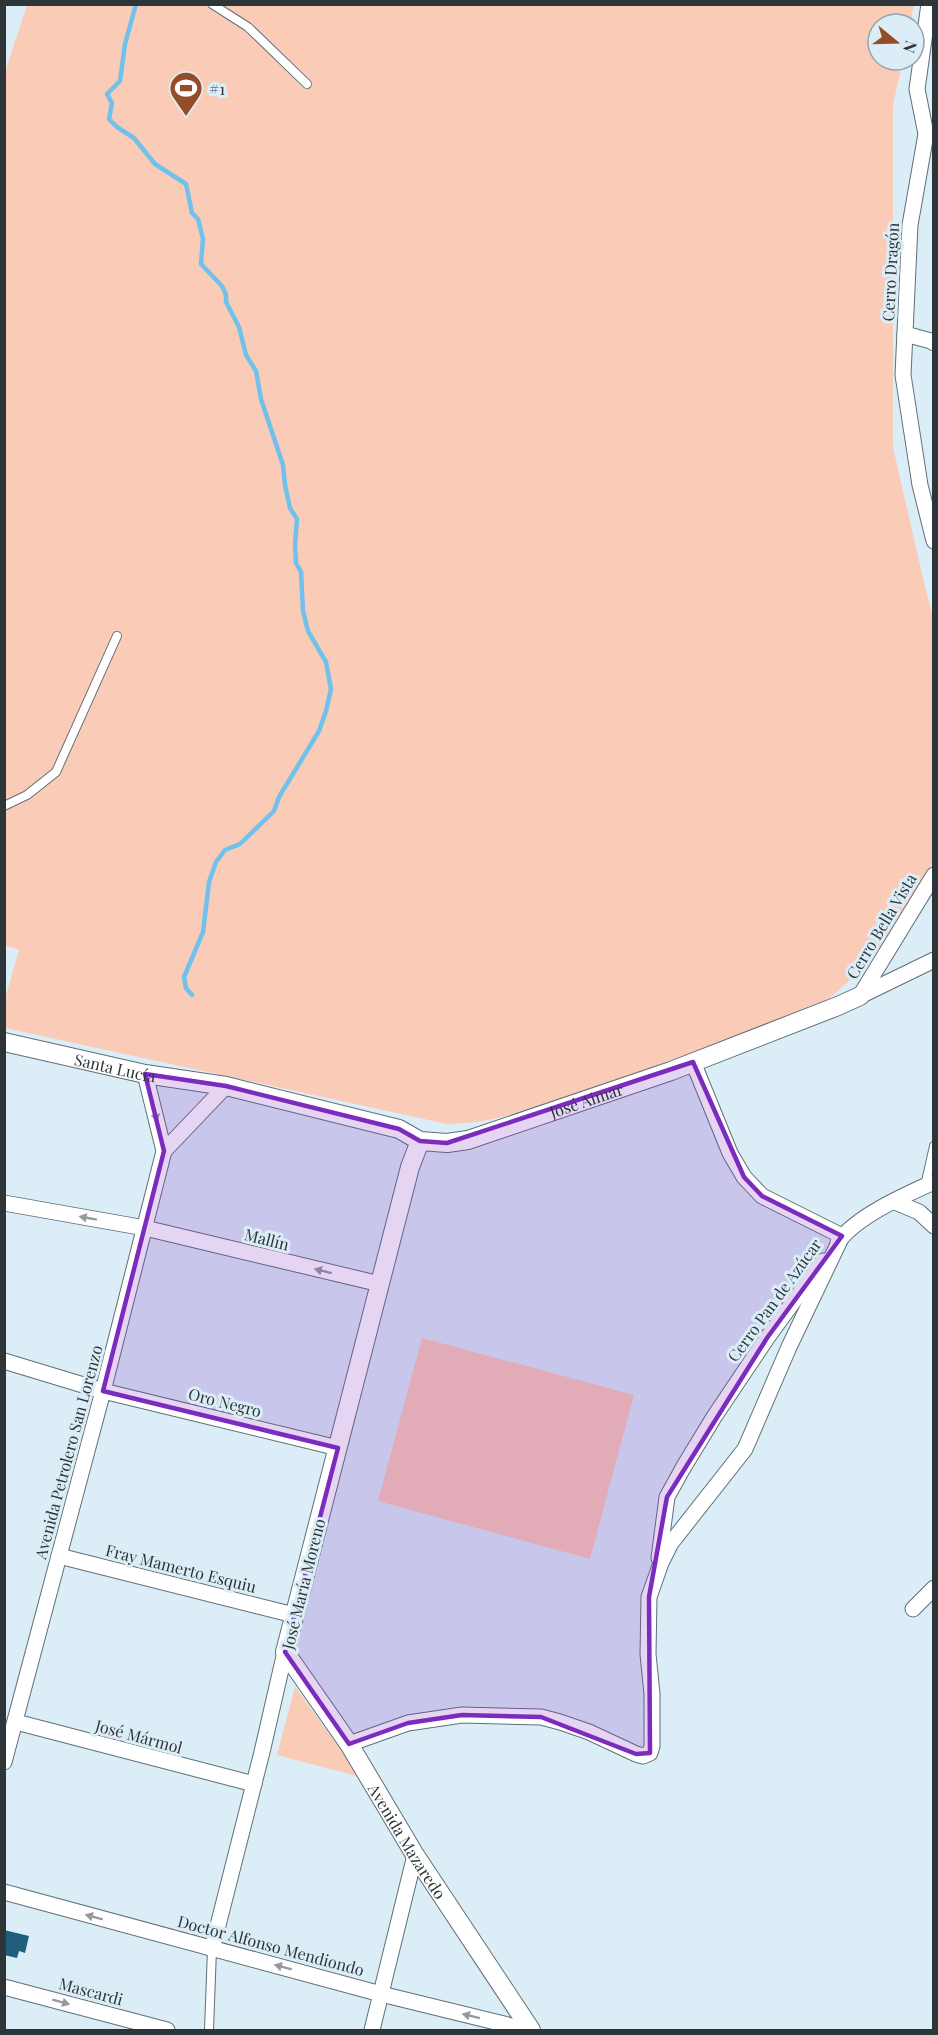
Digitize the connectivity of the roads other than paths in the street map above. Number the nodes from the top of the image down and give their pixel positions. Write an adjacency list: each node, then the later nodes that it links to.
1 (212, 4): 3 (lane)
2 (929, 4): 4 (street, Cerro Dragón)
3 (307, 84)
4 (927, 106): 5 (street, Cerro Dragón)
5 (905, 334): 6 (street); 7 (street, Cerro Dragón)
6 (933, 343)
7 (933, 541)
8 (117, 636): 9 (lane)
9 (4, 807)
10 (933, 875): 12 (street, Cerro Bella Vista)
11 (933, 960): 12 (street, José Aimar)
12 (860, 996): 14 (street, José Aimar)
13 (4, 1042): 15 (street, Santa Lucía)
14 (693, 1062): 17 (street, José Aimar); 25 (street)
15 (145, 1074): 16 (street, Santa Lucía); 19 (street, Avenida Petrolero San Lorenzo, one-way to 19)
16 (226, 1086): 17 (street, José Aimar); 19 (street)
17 (420, 1141): 26 (street, José María Moreno)
18 (933, 1146): 20 (lane)
19 (164, 1151): 24 (street, Avenida Petrolero San Lorenzo)
20 (929, 1184): 21 (street)
21 (895, 1202): 23 (street); 25 (street)
22 (4, 1203): 24 (street, Mallín, one-way to 22)
23 (933, 1226)
24 (146, 1228): 26 (street, Mallín, one-way to 24); 28 (street, Avenida Petrolero San Lorenzo)
25 (842, 1236): 31 (street, Cerro Pan de Azúcar); 31 (street, Cerro Pan de Azúcar)
26 (380, 1284): 29 (street, José María Moreno)
27 (4, 1361): 28 (street, Oro Negro)
28 (103, 1391): 29 (street, Oro Negro); 30 (street, Avenida Petrolero San Lorenzo)
29 (338, 1448): 34 (street, José María Moreno)
30 (59, 1556): 34 (street, Fray Mamerto Esquiu); 36 (street, Avenida Petrolero San Lorenzo)
31 (656, 1577): 37 (street, Cerro Pan de Azúcar)
32 (933, 1588): 33 (street)
33 (913, 1609)
34 (294, 1616): 35 (street, José María Moreno)
35 (285, 1652): 37 (street, Avenida Mazaredo); 39 (street, José María Moreno)
36 (16, 1722): 38 (street, Avenida Petrolero San Lorenzo); 39 (street, José Mármol)
37 (349, 1744): 40 (street, Avenida Mazaredo)
38 (4, 1762)
39 (254, 1784): 42 (street, José María Moreno)
40 (415, 1855): 44 (street); 48 (street, Avenida Mazaredo)
41 (4, 1893): 42 (street, Doctor Alfonso Mendiondo, one-way to 41)
42 (212, 1948): 44 (street, Doctor Alfonso Mendiondo, one-way to 42); 46 (lane, José María Moreno)
43 (4, 1987): 45 (street, Mascardi, one-way to 45)
44 (381, 1994): 47 (street); 48 (street, Doctor Alfonso Mendiondo, one-way to 44)
45 (167, 2031)
46 (209, 2031)
47 (372, 2031)
48 (529, 2031)

